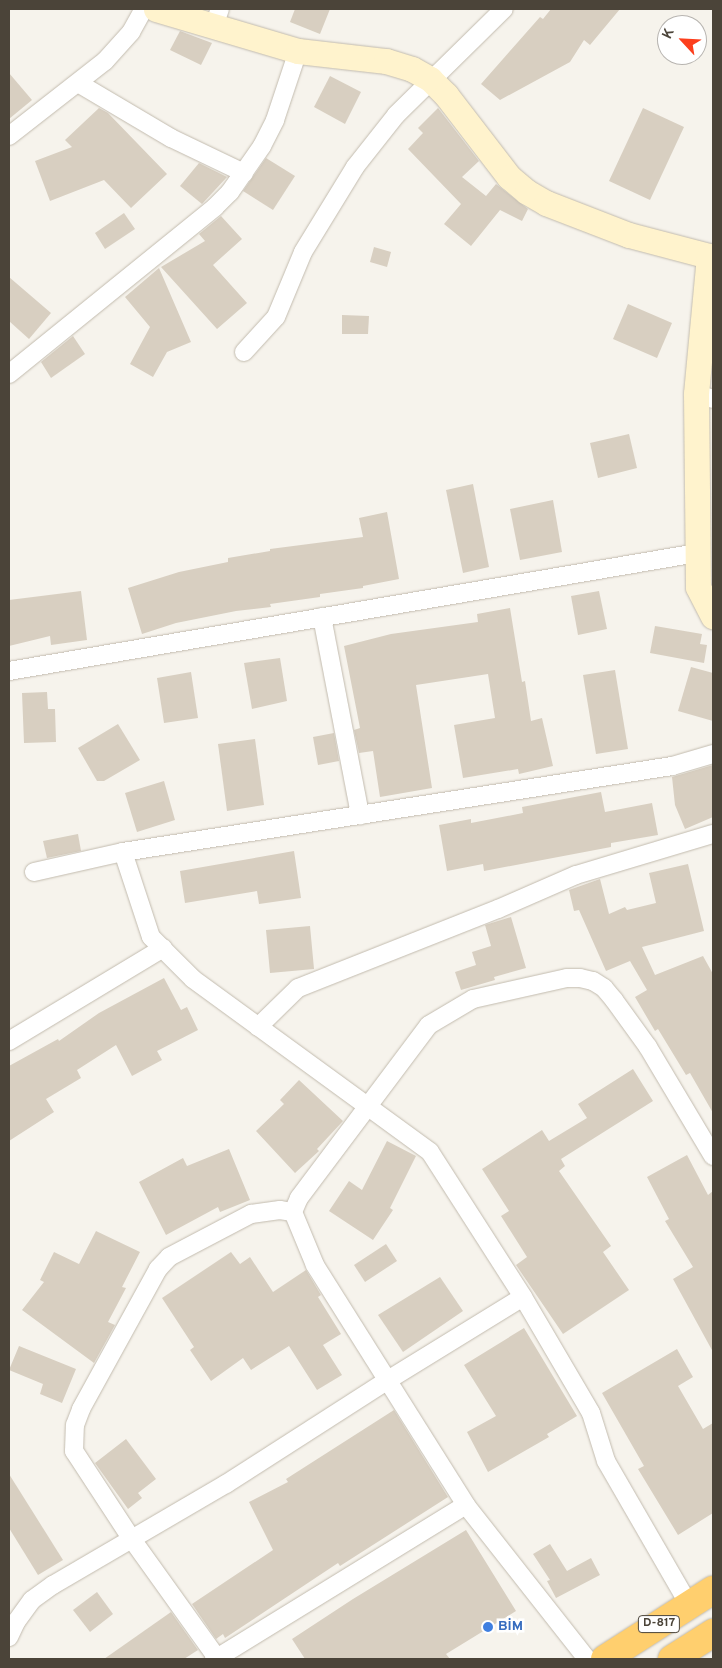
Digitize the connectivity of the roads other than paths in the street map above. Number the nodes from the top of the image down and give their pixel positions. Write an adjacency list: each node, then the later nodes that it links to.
1 (144, 9): 7 (street)
2 (156, 9): 4 (street)
3 (504, 9): 6 (street)
4 (217, 17): 5 (street)
5 (298, 51): 6 (street); 9 (street)
6 (430, 80): 10 (street); 11 (street)
7 (78, 83): 8 (street); 9 (street)
8 (9, 136)
9 (244, 173): 12 (street)
10 (711, 255): 13 (street)
11 (244, 352)
12 (10, 370)
13 (705, 396): 14 (street)
14 (697, 553): 15 (street); 16 (street)
15 (713, 616)
16 (322, 617): 17 (street); 19 (street)
17 (9, 671)
18 (713, 754): 19 (street)
19 (360, 815): 21 (street)
20 (713, 834): 24 (street)
21 (123, 852): 22 (street); 23 (street)
22 (34, 872)
23 (162, 948): 24 (street); 25 (street)
24 (258, 1027): 26 (street)
25 (9, 1041)
26 (368, 1107): 27 (street); 28 (street); 29 (street)
27 (713, 1156)
28 (293, 1212): 30 (street); 32 (street)
29 (523, 1298): 30 (street); 34 (street)
30 (388, 1380): 31 (street); 32 (street)
31 (466, 1505): 37 (street); 38 (street)
32 (131, 1538): 36 (street); 37 (street)
33 (713, 1590): 34 (highway, D-817)
34 (689, 1605): 39 (highway, D-817)
35 (713, 1633): 40 (highway, D-817)
36 (9, 1637)
37 (215, 1658)
38 (587, 1659)
39 (605, 1659)
40 (672, 1659)

